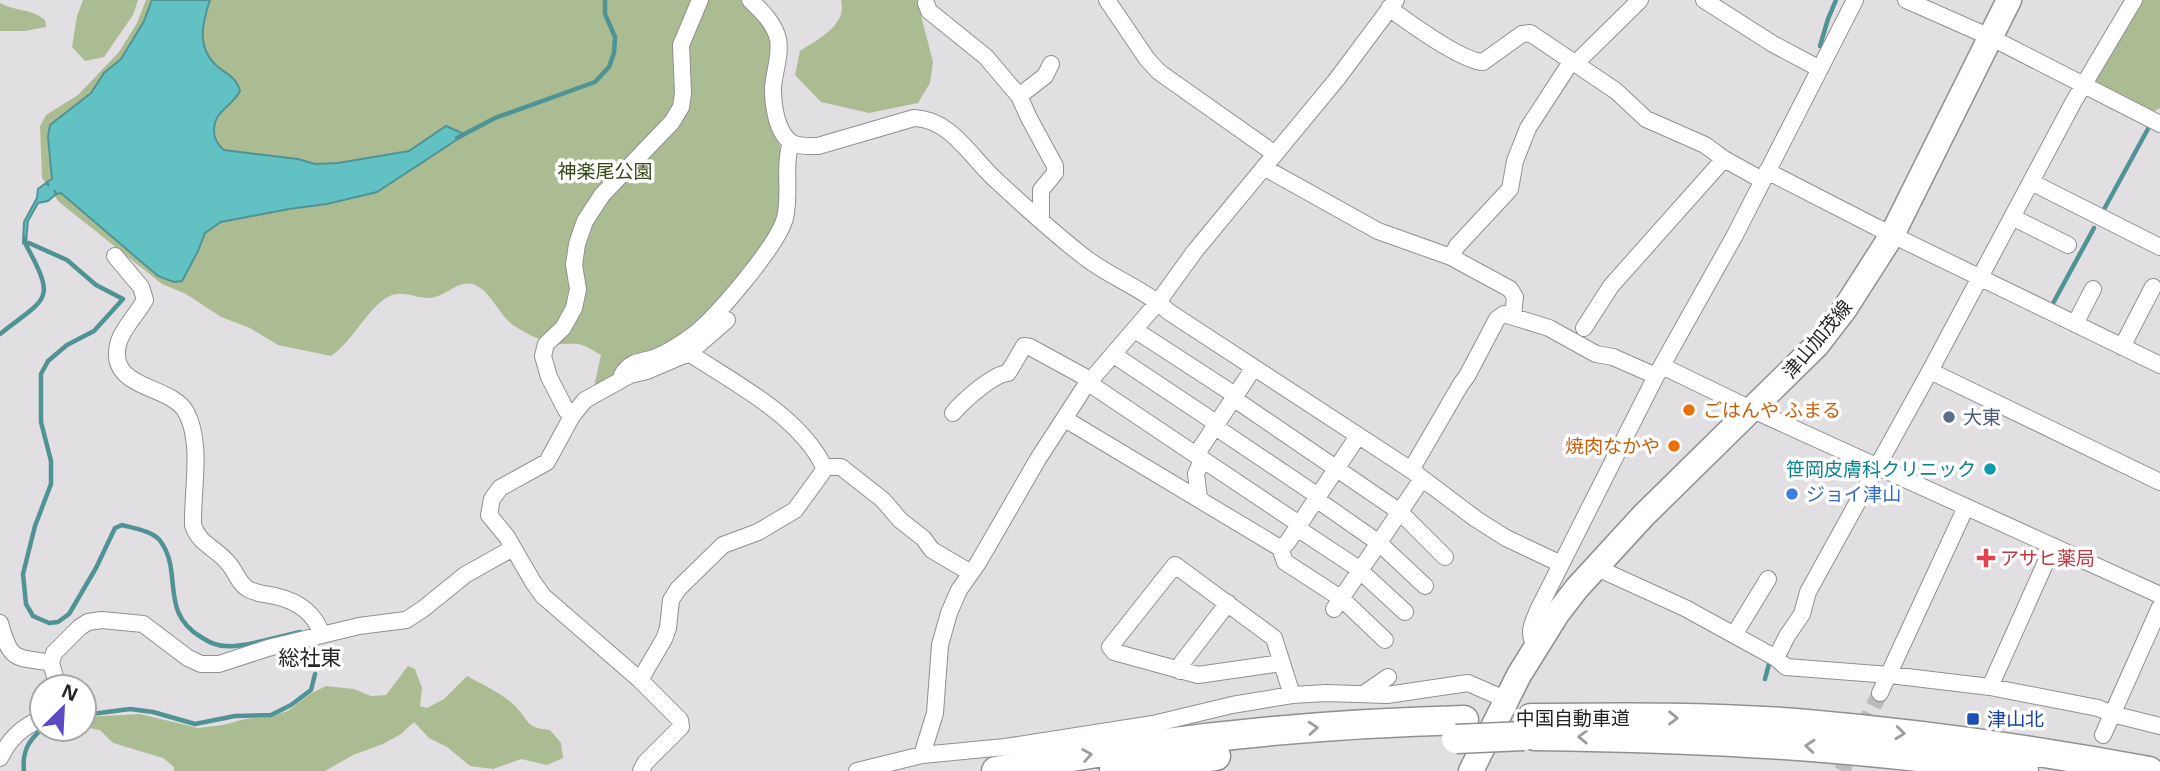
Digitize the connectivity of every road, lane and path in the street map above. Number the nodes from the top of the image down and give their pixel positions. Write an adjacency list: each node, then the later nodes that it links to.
1 (700, 0): 53 (street)
2 (750, 0): 19 (street)
3 (1107, 0): 20 (street)
4 (1640, 0): 13 (street)
5 (1704, 0): 15 (street)
6 (1855, 0): 15 (street)
7 (1906, 0): 12 (street)
8 (2009, 0): 12 (main road, 津山加茂線)
9 (2134, 0): 16 (street)
10 (926, 3): 17 (street)
11 (1392, 4): 13 (street); 20 (street)
12 (1990, 37): 16 (street); 27 (main road, 津山加茂線)
13 (1574, 62): 21 (street); 31 (street)
14 (1051, 64): 17 (street)
15 (1820, 69): 23 (street)
16 (2083, 86): 18 (street); 24 (street)
17 (1019, 96): 26 (street)
18 (2160, 124)
19 (792, 142): 26 (street); 48 (street)
20 (1275, 155): 22 (street)
21 (1724, 159): 23 (street); 39 (street)
22 (1265, 168): 31 (street); 35 (street)
23 (1765, 176): 27 (street); 46 (street)
24 (2031, 181): 25 (street); 29 (street)
25 (2012, 217): 28 (street); 32 (street)
26 (1041, 220): 35 (street)
27 (1892, 235): 32 (street); 51 (main road, 津山加茂線)
28 (2068, 244)
29 (2160, 247)
30 (115, 256): 85 (street)
31 (1451, 257): 36 (street)
32 (1979, 278): 38 (street); 47 (street)
33 (2153, 288): 41 (street)
34 (2093, 289): 38 (street)
35 (1158, 302): 40 (street); 45 (street)
36 (1513, 316): 46 (street); 61 (street)
37 (727, 320): 42 (street)
38 (2075, 324): 41 (street)
39 (1584, 328)
40 (1135, 330): 43 (street); 50 (street)
41 (2122, 347): 44 (street)
42 (689, 352): 48 (street); 59 (street)
43 (1114, 355): 49 (street); 55 (street)
44 (2160, 365)
45 (1253, 369): 50 (street); 56 (street)
46 (1659, 371): 51 (street); 73 (street)
47 (1930, 371): 58 (street); 62 (street)
48 (619, 380): 53 (street)
49 (1089, 381): 52 (street); 54 (street); 57 (street)
50 (1234, 396): 55 (street); 60 (street)
51 (1753, 410): 58 (street); 74 (main road, 津山加茂線)
52 (953, 413)
53 (572, 416): 70 (street)
54 (1065, 419): 63 (street); 76 (street)
55 (1215, 425): 57 (street); 64 (street)
56 (1358, 436): 60 (street); 61 (street)
57 (1199, 457): 63 (street); 67 (street)
58 (1878, 466): 65 (street); 89 (street)
59 (824, 467): 76 (street); 96 (street)
60 (1337, 468): 64 (street); 66 (street)
61 (1417, 474): 66 (street); 73 (street)
62 (2160, 482)
63 (1199, 498): 71 (street)
64 (1317, 498): 67 (street); 68 (street)
65 (1966, 507): 69 (street); 94 (street)
66 (1399, 512): 68 (street); 72 (street)
67 (1298, 526): 71 (street); 75 (street)
68 (1379, 542): 75 (street); 78 (street)
69 (2053, 546): 79 (street); 97 (street)
70 (513, 548): 85 (street); 96 (street)
71 (1280, 548): 81 (street)
72 (1445, 557)
73 (1561, 564): 88 (street)
74 (1595, 568): 86 (street); 88 (main road, 津山加茂線)
75 (1360, 570): 81 (street); 83 (street)
76 (971, 573): 108 (street)
77 (1768, 579): 86 (street)
78 (1425, 586)
79 (2160, 594)
80 (1228, 603): 91 (street); 92 (street); 92 (street)
81 (1338, 604): 87 (street)
82 (2160, 607): 102 (street)
83 (1405, 612)
84 (0, 623): 90 (street)
85 (323, 635): 90 (street)
86 (1734, 635): 89 (street)
87 (1385, 640)
88 (1536, 646): 101 (main road, 津山加茂線)
89 (1776, 659): 94 (street)
90 (51, 663): 93 (street)
91 (1281, 663): 92 (street); 100 (street)
92 (1180, 671)
93 (54, 673)
94 (1890, 675): 97 (street); 99 (street)
95 (1388, 677): 98 (street)
96 (640, 680): 111 (street)
97 (1990, 687): 102 (street)
98 (1364, 693): 100 (street); 101 (street)
99 (1880, 693)
100 (1292, 695): 108 (street)
101 (1507, 700): 115 (main road, 津山加茂線)
102 (2112, 714): 104 (street); 107 (street)
103 (28, 726): 109 (street)
104 (2160, 726)
105 (1528, 727): 106 (highway, 中国自動車道); 116 (highway, 中国自動車道, one-way to 105); 117 (highway, 中国自動車道, one-way to 117)
106 (1460, 729): 113 (highway, 中国自動車道, one-way to 106); 114 (highway, 中国自動車道)
107 (2102, 735)
108 (922, 755): 110 (street)
109 (0, 758)
110 (900, 767): 112 (street)
111 (641, 771)
112 (857, 771)
113 (996, 771)
114 (1114, 771)
115 (1471, 771)
116 (2024, 771)
117 (2149, 771)

